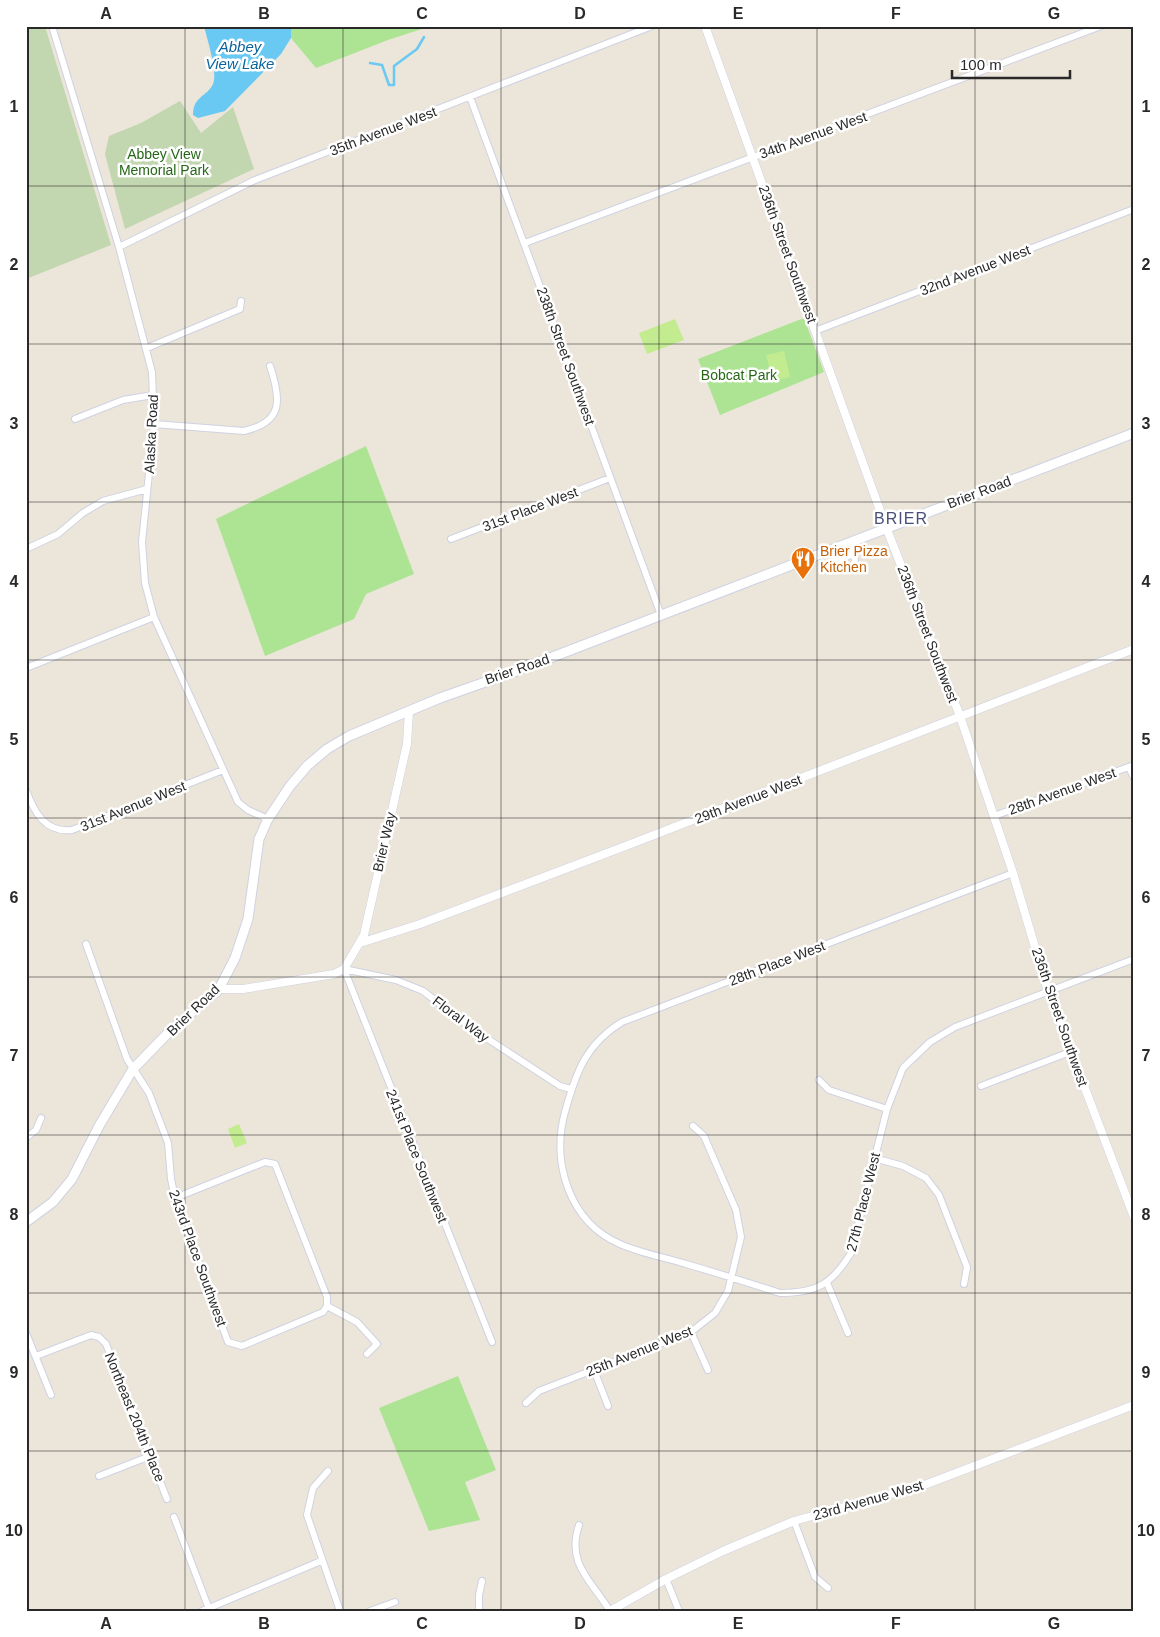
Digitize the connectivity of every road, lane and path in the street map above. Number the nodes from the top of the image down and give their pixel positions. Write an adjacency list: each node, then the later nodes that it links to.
1 (52, 26): 9 (street, Alaska Road)
2 (652, 26): 5 (street, 35th Avenue West)
3 (706, 26): 6 (street, 236th Street Southwest)
4 (1101, 26): 6 (street, 34th Avenue West)
5 (470, 97): 8 (street, 238th Street Southwest); 9 (street, 35th Avenue West)
6 (753, 158): 8 (street, 34th Avenue West); 11 (street, 236th Street Southwest)
7 (1134, 209): 11 (street, 32nd Avenue West)
8 (525, 243): 18 (street, 238th Street Southwest)
9 (119, 247): 12 (street, Alaska Road)
10 (241, 301): 12 (street)
11 (816, 331): 20 (street, 236th Street Southwest)
12 (147, 348): 14 (street, Alaska Road)
13 (270, 366): 16 (street)
14 (153, 395): 15 (street); 16 (street, Alaska Road)
15 (75, 419)
16 (154, 424): 19 (street, Alaska Road)
17 (1134, 433): 20 (main road, Brier Road)
18 (610, 478): 21 (street, 31st Place West); 27 (street, 238th Street Southwest)
19 (148, 488): 23 (street); 28 (street, Alaska Road)
20 (886, 527): 22 (main road, Brier Road); 32 (street, 236th Street Southwest)
21 (451, 539)
22 (851, 541): 24 (main road, Brier Road); 25 (street)
23 (26, 549)
24 (830, 549): 26 (street); 27 (main road, Brier Road)
25 (853, 554): 26 (street); 26 (street)
26 (837, 561)
27 (661, 615): 31 (main road, Brier Road)
28 (154, 617): 30 (street); 34 (street, Alaska Road)
29 (1134, 649): 32 (street, 29th Avenue West)
30 (26, 668)
31 (408, 710): 38 (main road, Brier Road); 40 (street, Brier Way)
32 (960, 716): 37 (street, 236th Street Southwest); 40 (street, 29th Avenue West)
33 (1132, 766): 35 (street, 28th Avenue West); 37 (street, 28th Avenue West)
34 (223, 770): 36 (street, 31st Avenue West); 38 (street, Alaska Road)
35 (1134, 778)
36 (26, 790)
37 (994, 816): 39 (street, 236th Street Southwest)
38 (268, 819): 44 (main road, Brier Road)
39 (1013, 872): 45 (street, 236th Street Southwest); 50 (street, 28th Place West)
40 (360, 943): 43 (street, Brier Way)
41 (86, 944): 47 (street, 243rd Place Southwest)
42 (1134, 959): 45 (street, 27th Place West)
43 (344, 969): 44 (street); 50 (street, Floral Way); 66 (street, 241st Place Southwest)
44 (219, 989): 47 (main road, Brier Road)
45 (1048, 991): 46 (street, 236th Street Southwest); 51 (street, 27th Place West)
46 (1070, 1052): 49 (street); 57 (street, 236th Street Southwest)
47 (133, 1069): 56 (street, 243rd Place Southwest); 58 (main road, Brier Road)
48 (819, 1080): 51 (street)
49 (981, 1086)
50 (571, 1089): 59 (street, 27th Place West)
51 (886, 1109): 55 (street, 27th Place West)
52 (41, 1118): 54 (street)
53 (693, 1126): 59 (street, 25th Avenue West)
54 (26, 1138)
55 (874, 1158): 60 (street, 27th Place West); 61 (street)
56 (175, 1198): 62 (street); 62 (street, 243rd Place Southwest)
57 (1134, 1216)
58 (26, 1222)
59 (732, 1278): 60 (street, 27th Place West); 63 (street, 25th Avenue West)
60 (827, 1284): 65 (street)
61 (964, 1284)
62 (328, 1306): 67 (street)
63 (690, 1332): 69 (street, 25th Avenue West); 70 (street)
64 (26, 1333): 68 (street)
65 (848, 1333)
66 (492, 1342)
67 (367, 1354)
68 (36, 1356): 71 (street); 75 (street, Northeast 204th Place)
69 (594, 1370): 72 (street, 25th Avenue West); 74 (street)
70 (708, 1370)
71 (51, 1395)
72 (526, 1403)
73 (1134, 1405): 80 (street, 23rd Avenue West)
74 (608, 1406)
75 (150, 1456): 77 (street); 78 (street, Northeast 204th Place)
76 (328, 1472): 82 (street)
77 (99, 1476)
78 (167, 1499)
79 (174, 1516): 87 (street)
80 (794, 1522): 83 (street, 23rd Avenue West); 85 (street)
81 (578, 1525): 91 (street)
82 (321, 1561): 87 (street); 88 (street)
83 (666, 1579): 91 (street, 23rd Avenue West); 92 (street)
84 (482, 1581): 90 (street)
85 (828, 1588)
86 (395, 1602): 89 (street)
87 (205, 1610)
88 (340, 1611)
89 (370, 1611)
90 (479, 1611)
91 (610, 1611)
92 (679, 1611)

